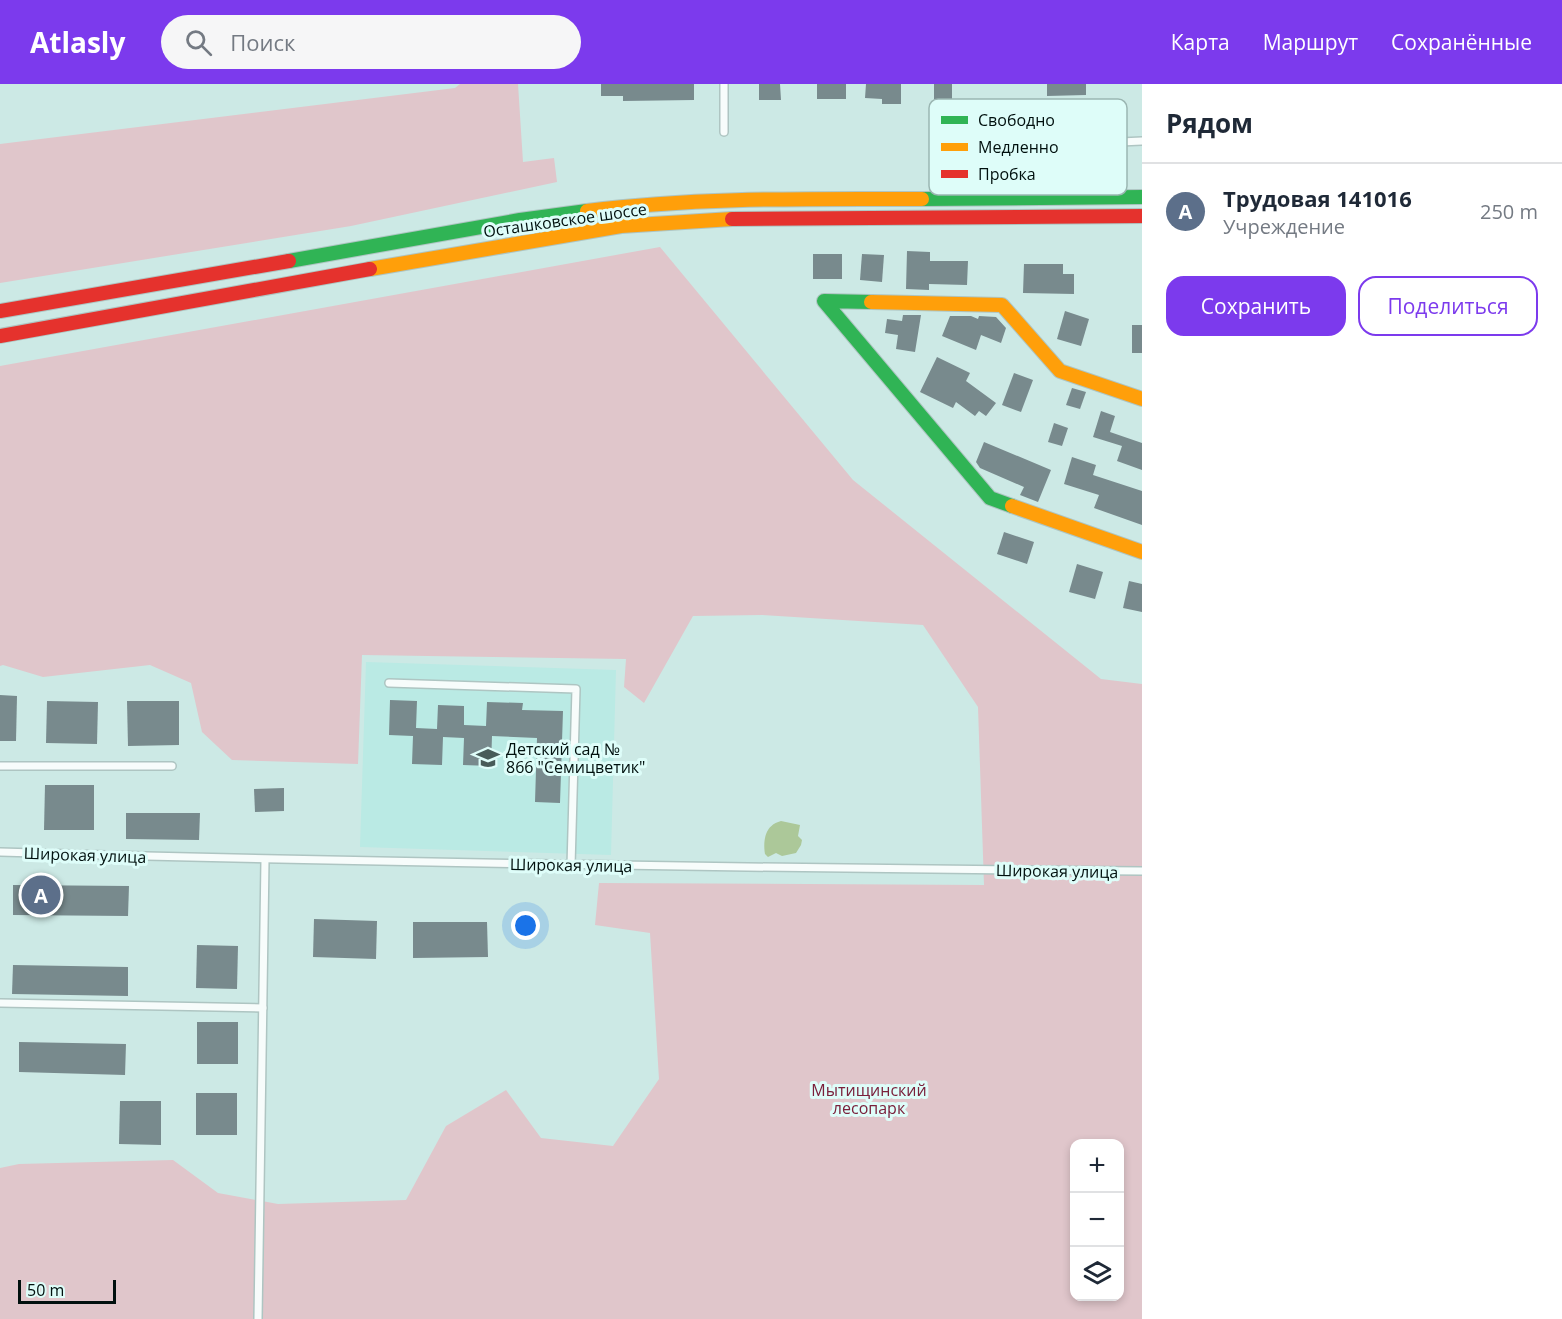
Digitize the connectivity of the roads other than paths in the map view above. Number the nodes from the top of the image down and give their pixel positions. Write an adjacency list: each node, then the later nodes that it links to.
1 (724, 84): 2 (lane)
2 (724, 132)
3 (1142, 141): 4 (lane)
4 (1127, 142)
5 (1142, 197): 7 (main road, Осташковское шоссе)
6 (1142, 216): 8 (main road, Осташковское шоссе)
7 (0, 311)
8 (0, 336)
9 (1142, 399): 10 (main road)
10 (1142, 552)
11 (389, 682): 16 (lane)
12 (0, 766): 13 (lane)
13 (172, 766)
14 (0, 852): 15 (lane, Широкая улица)
15 (265, 860): 16 (lane, Широкая улица); 19 (lane)
16 (571, 866): 17 (lane, Широкая улица)
17 (1142, 872)
18 (0, 1003): 19 (lane)
19 (263, 1008): 20 (lane)
20 (258, 1319)

